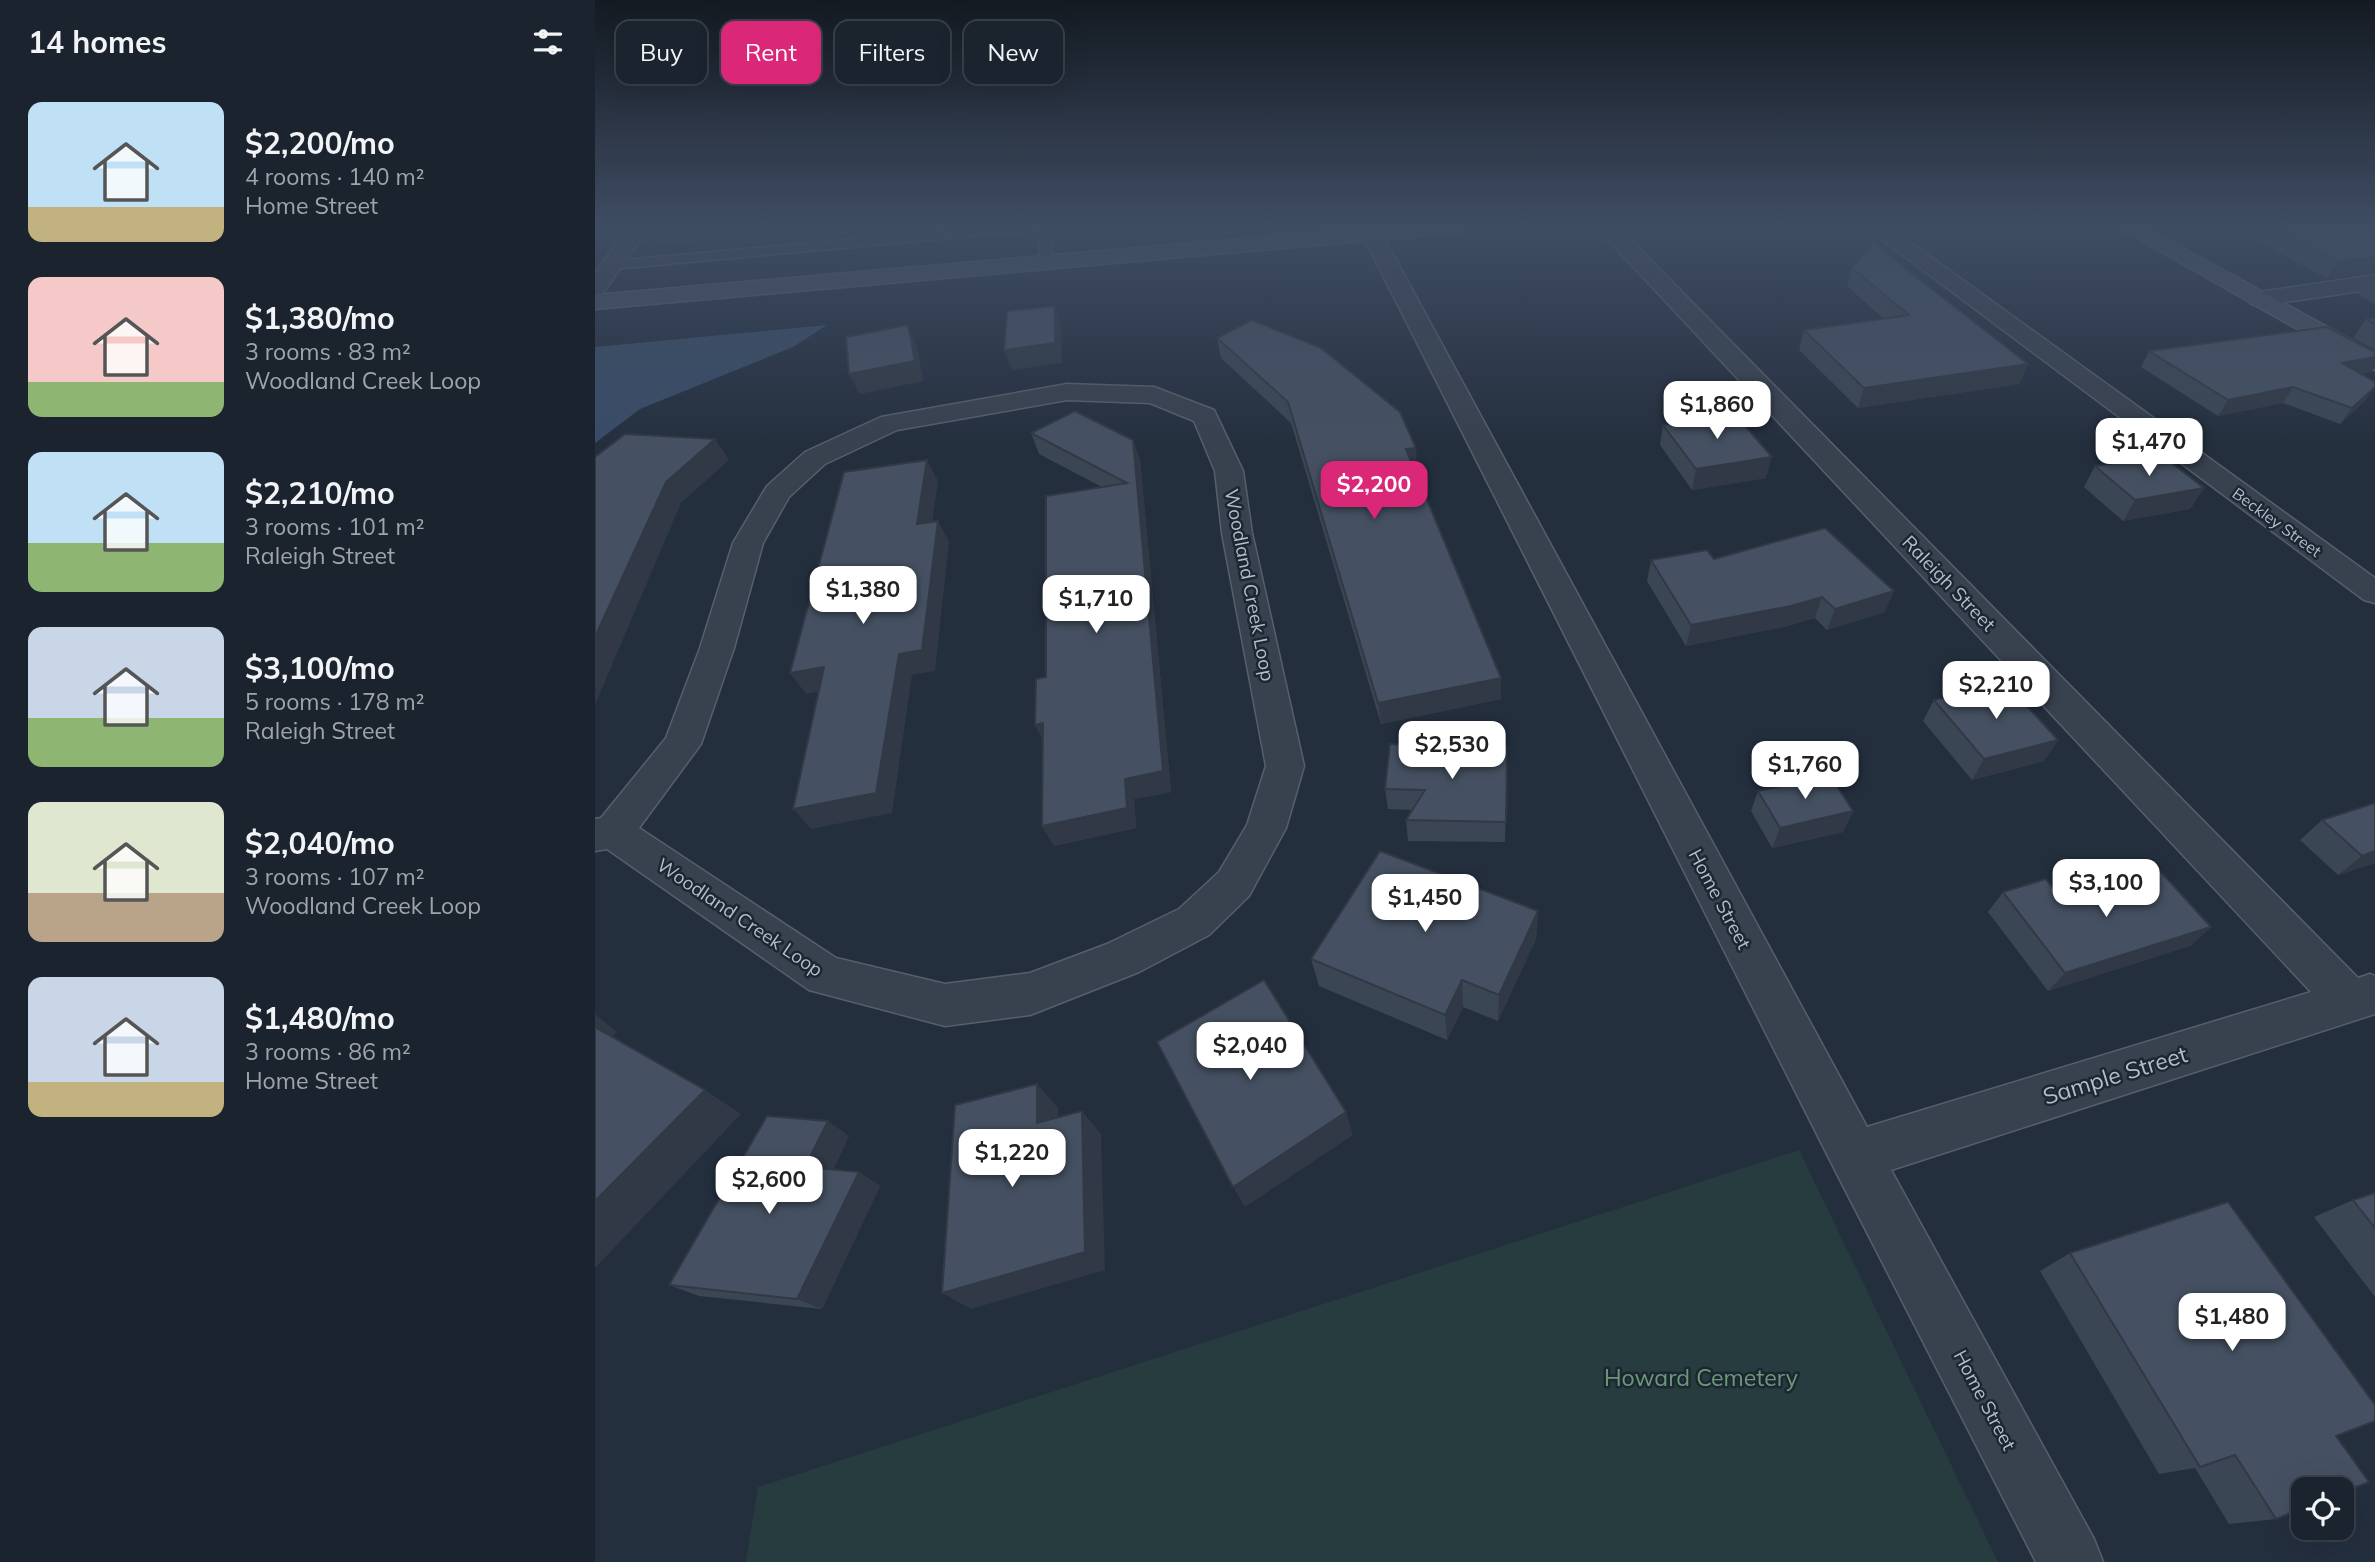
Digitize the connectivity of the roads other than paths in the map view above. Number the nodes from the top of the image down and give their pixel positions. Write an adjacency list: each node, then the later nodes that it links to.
1 (630, 299): 6 (street)
2 (1406, 299): 11 (street, Home Street)
3 (1677, 299): 10 (street, Raleigh Street)
4 (1974, 299): 8 (street, Beckley Street)
5 (2259, 299): 7 (street)
6 (595, 302)
7 (2375, 363)
8 (2375, 593)
9 (604, 834): 9 (street, Woodland Creek Loop)
10 (2363, 997): 11 (street, Sample Street)
11 (1855, 1156): 12 (street, Home Street)
12 (2071, 1562)

